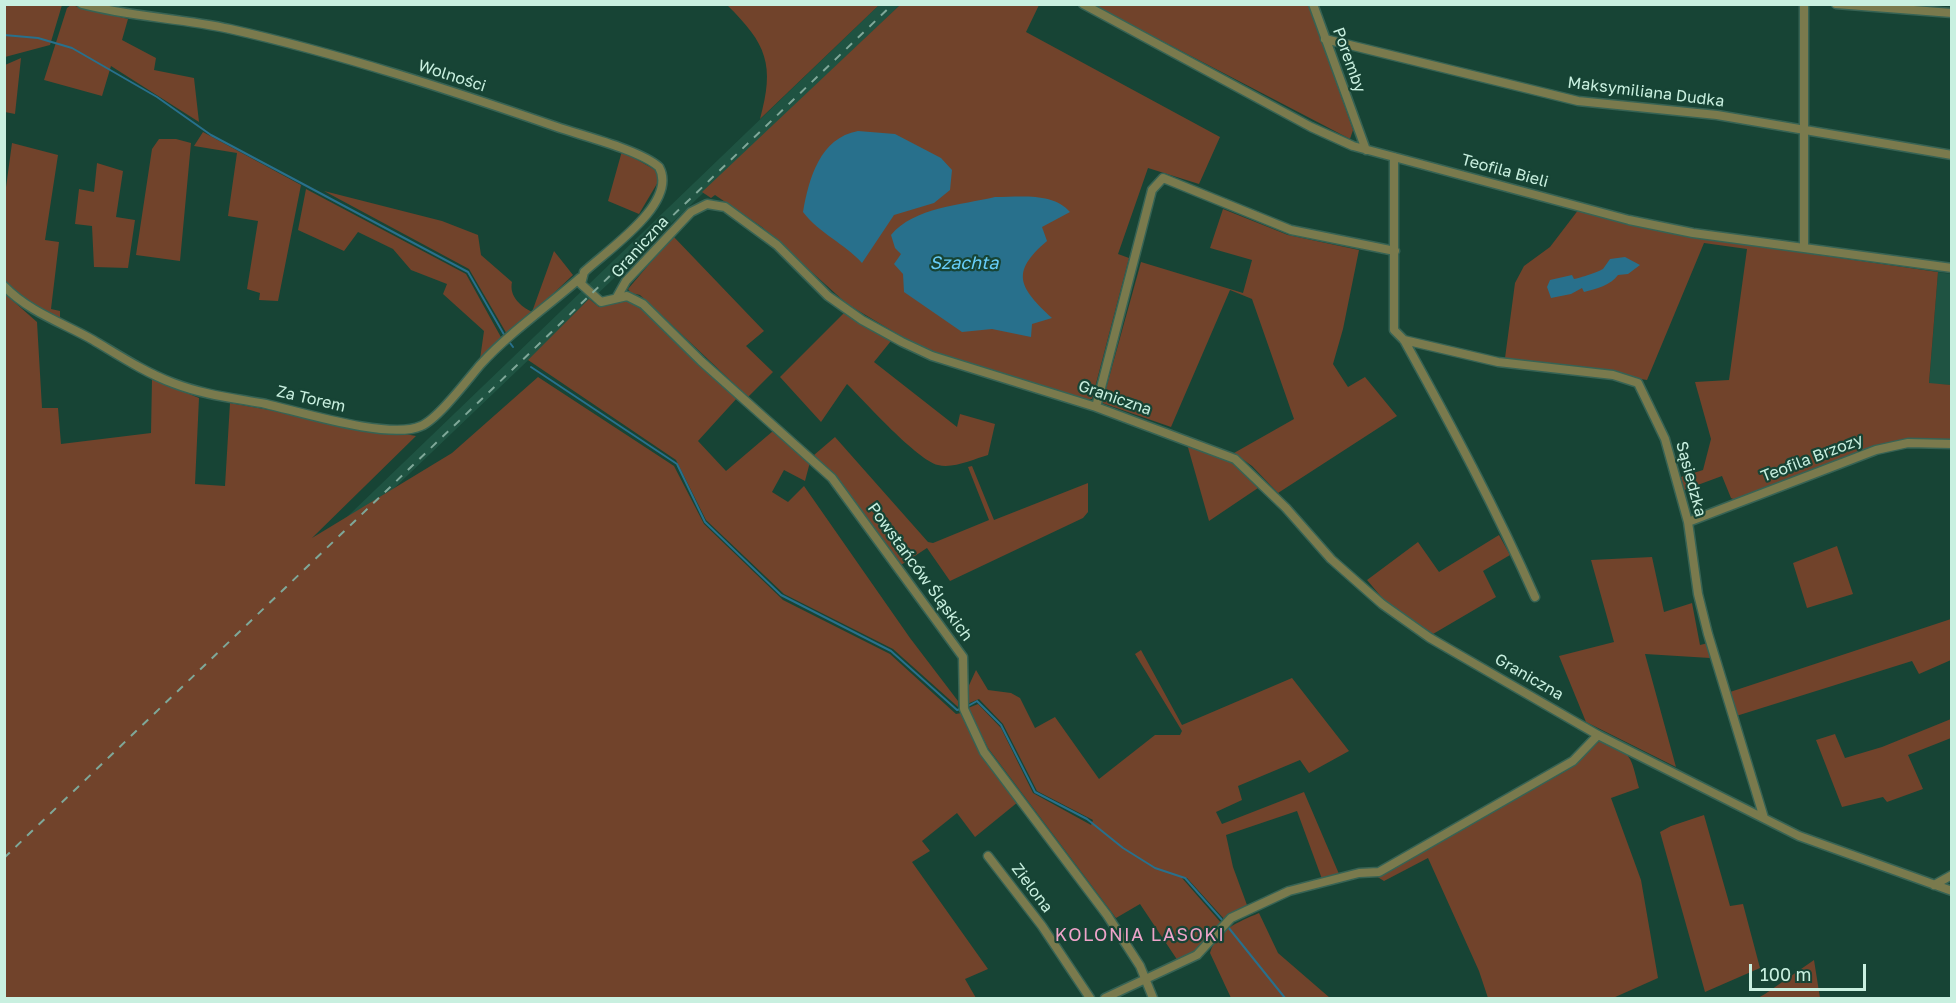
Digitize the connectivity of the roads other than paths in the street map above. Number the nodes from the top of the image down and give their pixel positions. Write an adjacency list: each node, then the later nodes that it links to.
1 (81, 4): 19 (street, Wolności)
2 (1083, 4): 12 (street, Teofila Bieli)
3 (1313, 4): 7 (street, Poremby)
4 (1804, 4): 11 (street)
5 (1836, 4): 6 (street)
6 (1952, 13)
7 (1325, 39): 8 (street, Maksymiliana Dudka); 9 (street, Poremby)
8 (1340, 42): 9 (street); 11 (street, Maksymiliana Dudka)
9 (1330, 54): 10 (street, Poremby)
10 (1357, 125): 12 (street); 13 (street, Poremby)
11 (1804, 131): 14 (street, Maksymiliana Dudka); 16 (street)
12 (1353, 146): 13 (street, Teofila Bieli)
13 (1366, 150): 15 (street, Teofila Bieli)
14 (1952, 155)
15 (1394, 157): 16 (street, Teofila Bieli); 17 (street)
16 (1804, 248): 18 (street, Teofila Bieli)
17 (1395, 251): 22 (street); 23 (street)
18 (1952, 268)
19 (580, 281): 20 (street, Za Torem); 21 (street, Powstańców Śląskich)
20 (4, 286)
21 (617, 297): 23 (street, Graniczna); 33 (street, Powstańców Śląskich)
22 (1404, 340): 25 (street, Sąsiedzka); 26 (street)
23 (1096, 407): 27 (street, Graniczna)
24 (1952, 444): 25 (street, Teofila Brzozy)
25 (1688, 522): 28 (street, Sąsiedzka)
26 (1535, 597)
27 (1598, 735): 28 (street, Graniczna); 33 (street)
28 (1764, 818): 31 (street, Graniczna)
29 (988, 856): 34 (street, Zielona)
30 (1952, 875): 31 (street)
31 (1934, 885): 32 (street, Graniczna)
32 (1952, 891)
33 (1146, 980): 35 (street); 36 (street, Powstańców Śląskich)
34 (1090, 999)
35 (1105, 999)
36 (1153, 999)

